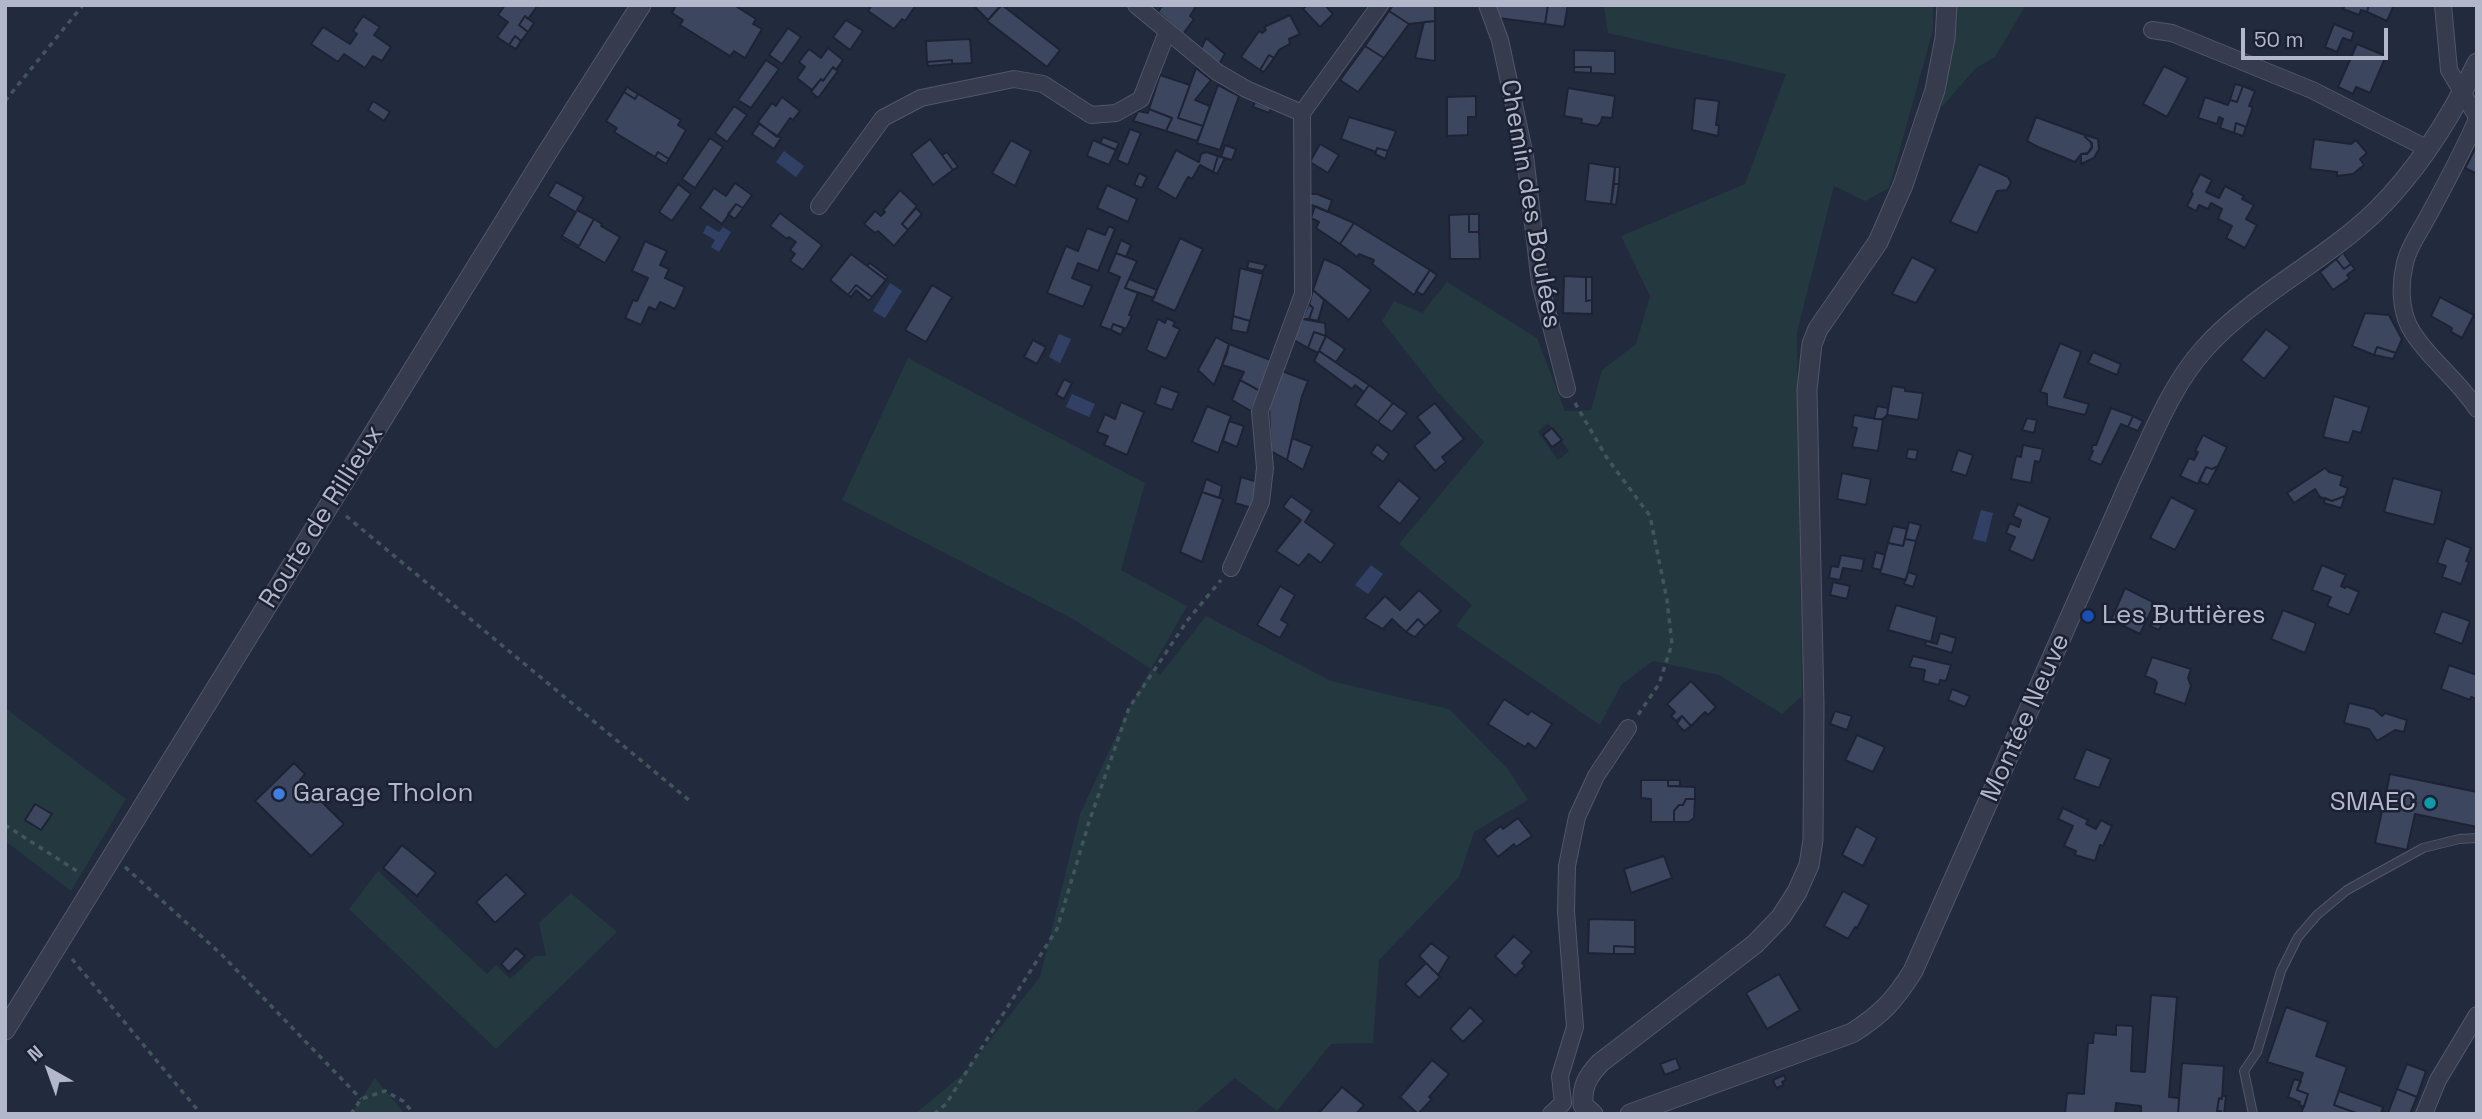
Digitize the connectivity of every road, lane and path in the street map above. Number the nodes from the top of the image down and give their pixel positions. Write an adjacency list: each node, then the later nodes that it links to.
1 (83, 5): 12 (path)
2 (641, 5): 19 (street, Route de Rillieux)
3 (1136, 5): 9 (street)
4 (1380, 5): 13 (street)
5 (1487, 5): 17 (street, Chemin des Boulées)
6 (1947, 5): 30 (street)
7 (2443, 5): 11 (street)
8 (2152, 30): 15 (street)
9 (1167, 32): 13 (street); 16 (street)
10 (2477, 63): 11 (street, Montée Neuve)
11 (2462, 93): 14 (street); 15 (street, Montée Neuve)
12 (5, 101)
13 (1302, 113): 20 (street)
14 (2477, 118): 18 (street)
15 (2428, 149): 38 (street, Montée Neuve)
16 (819, 206)
17 (1567, 389): 21 (path)
18 (2477, 409)
19 (331, 503): 22 (path); 25 (street, Route de Rillieux)
20 (1231, 568): 36 (path)
21 (1629, 728): 32 (street)
22 (690, 801)
23 (5, 825): 26 (path)
24 (2477, 838): 39 (lane)
25 (114, 856): 26 (street, Route de Rillieux); 31 (path)
26 (96, 883): 27 (street, Route de Rillieux)
27 (59, 944): 29 (street, Route de Rillieux); 33 (path)
28 (2477, 1015): 40 (street)
29 (5, 1030)
30 (1583, 1090): 32 (street); 37 (street)
31 (361, 1099): 34 (path); 35 (path)
32 (1558, 1110)
33 (201, 1114)
34 (351, 1114)
35 (414, 1114)
36 (934, 1114)
37 (1593, 1114)
38 (1630, 1114)
39 (2253, 1114)
40 (2424, 1114)

